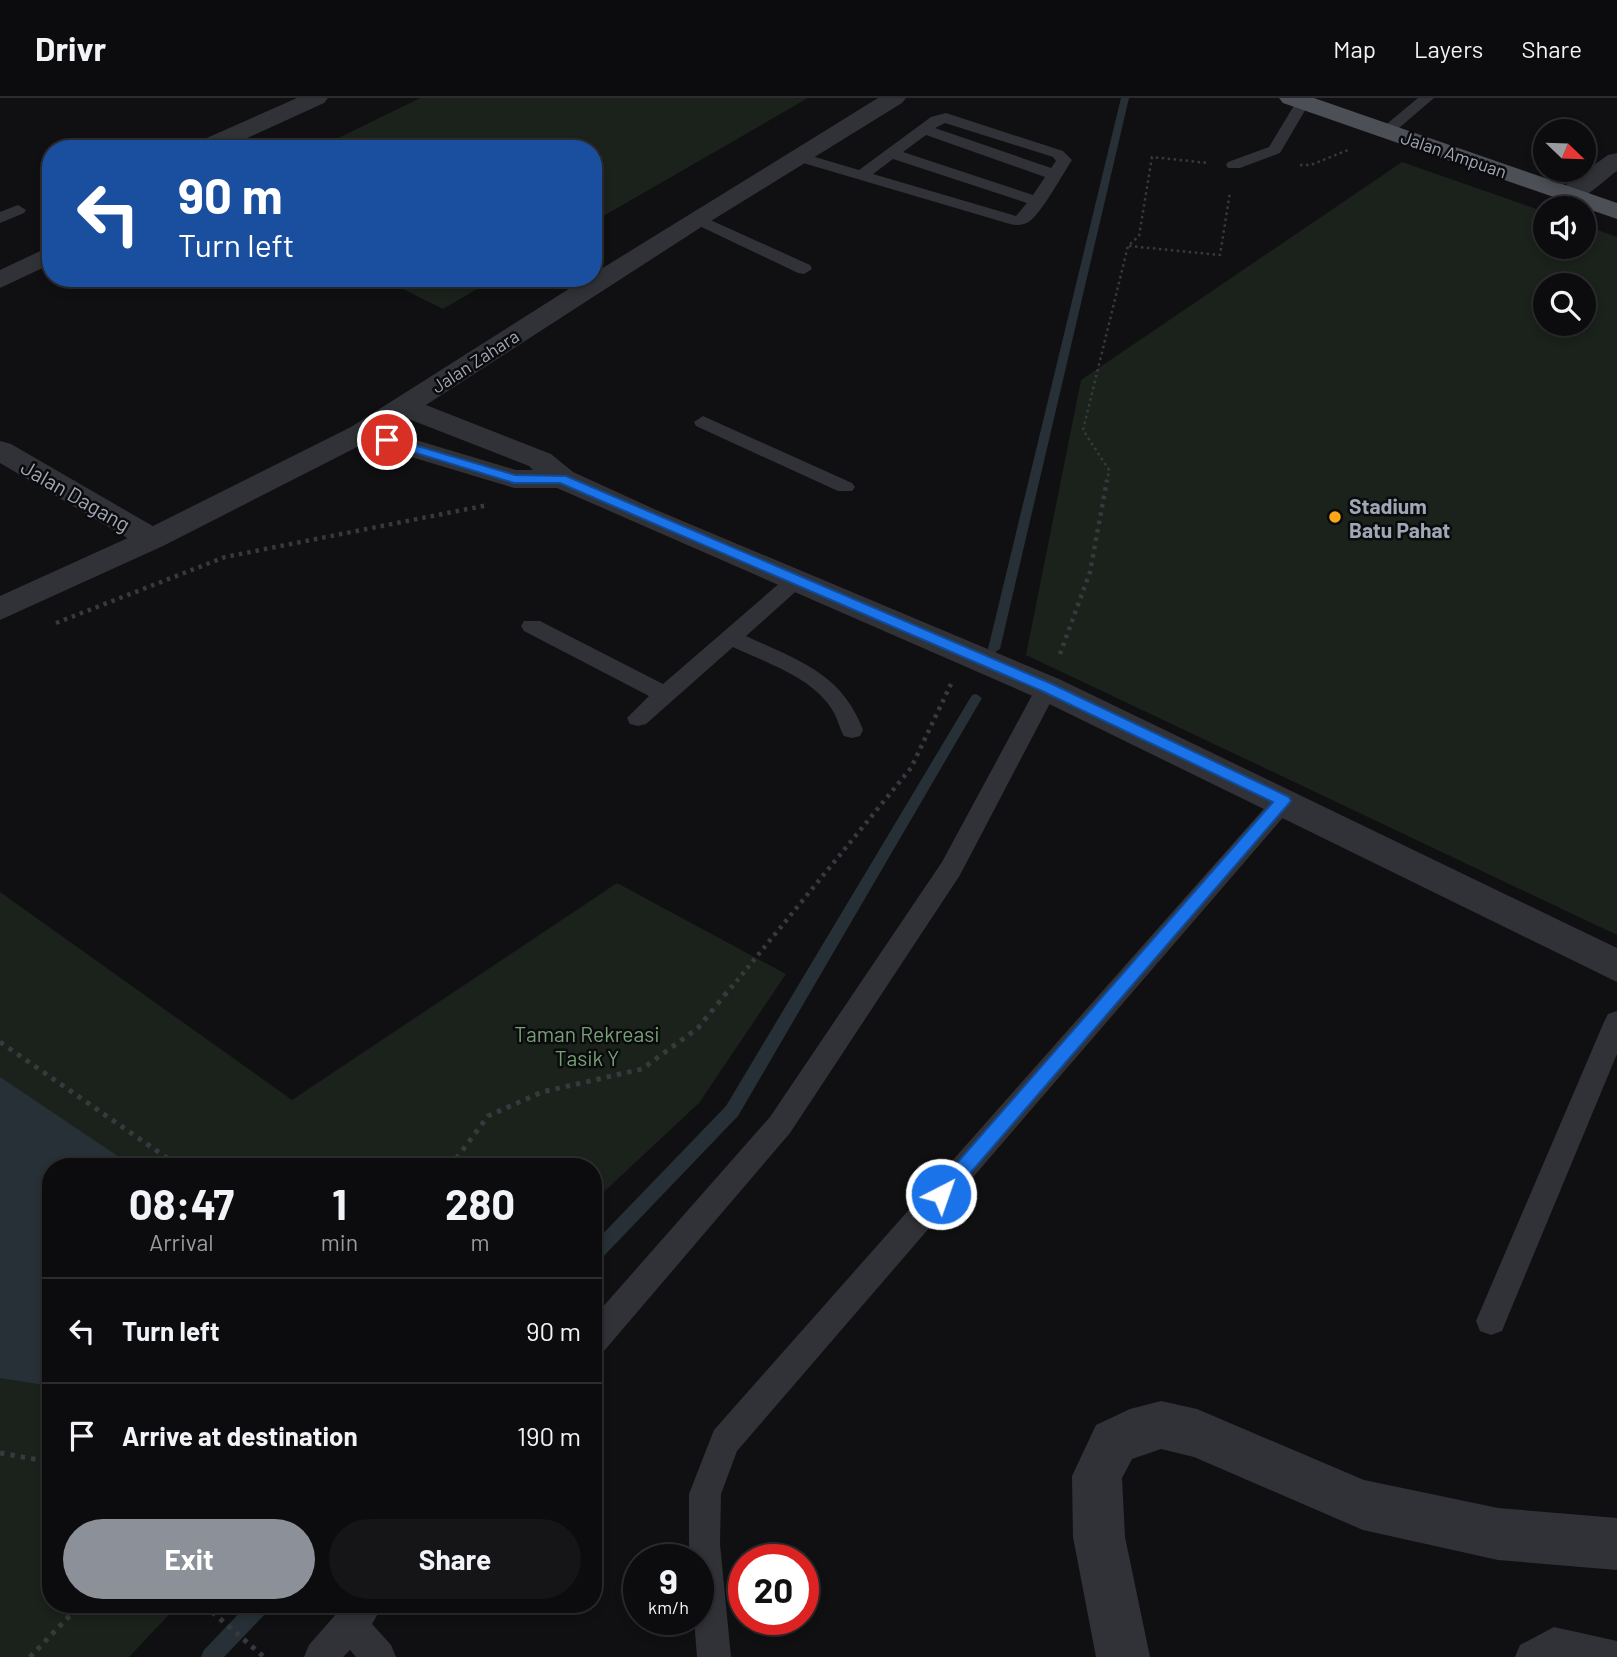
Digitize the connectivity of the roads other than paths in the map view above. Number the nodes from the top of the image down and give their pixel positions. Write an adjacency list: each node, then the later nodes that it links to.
1 (316, 98): 6 (street)
2 (894, 98): 8 (street, Jalan Zahara)
3 (1427, 98): 5 (lane)
4 (1297, 100): 5 (main road, Jalan Ampuan); 10 (lane)
5 (1382, 129): 12 (main road, Jalan Ampuan)
6 (222, 140)
7 (891, 153): 11 (lane); 13 (lane); 13 (lane)
8 (798, 157): 11 (lane); 17 (street, Jalan Zahara)
9 (1617, 160): 12 (street)
10 (1234, 166)
11 (859, 177): 13 (lane)
12 (1568, 195): 15 (main road, Jalan Ampuan)
13 (1036, 201)
14 (18, 210): 16 (lane)
15 (1617, 211)
16 (0, 218)
17 (697, 219): 19 (lane); 20 (street, Jalan Zahara)
18 (42, 259): 21 (street)
19 (804, 269)
20 (602, 279)
21 (0, 280)
22 (590, 287): 23 (street, Jalan Zahara)
23 (403, 406): 25 (street, Jalan Zahara); 27 (street)
24 (703, 422): 28 (lane)
25 (362, 433): 27 (street); 29 (street, Jalan Zahara)
26 (0, 450): 29 (street, Jalan Dagang)
27 (562, 479): 30 (street)
28 (845, 487)
29 (152, 539): 31 (street, Jalan Zahara)
30 (796, 580): 33 (lane); 34 (street)
31 (0, 609)
32 (533, 626): 35 (lane)
33 (730, 637): 35 (lane); 37 (lane)
34 (1047, 688): 38 (street); 42 (lane)
35 (665, 695): 36 (lane)
36 (638, 718)
37 (852, 730)
38 (1284, 801): 39 (street); 47 (lane)
39 (1617, 966)
40 (1617, 1022): 41 (lane)
41 (1492, 1321)
42 (602, 1331)
43 (1617, 1544): 48 (street)
44 (358, 1614): 45 (lane); 46 (lane)
45 (321, 1657)
46 (379, 1657)
47 (714, 1657)
48 (1123, 1657)
49 (1532, 1657): 50 (lane)
50 (1615, 1657)

